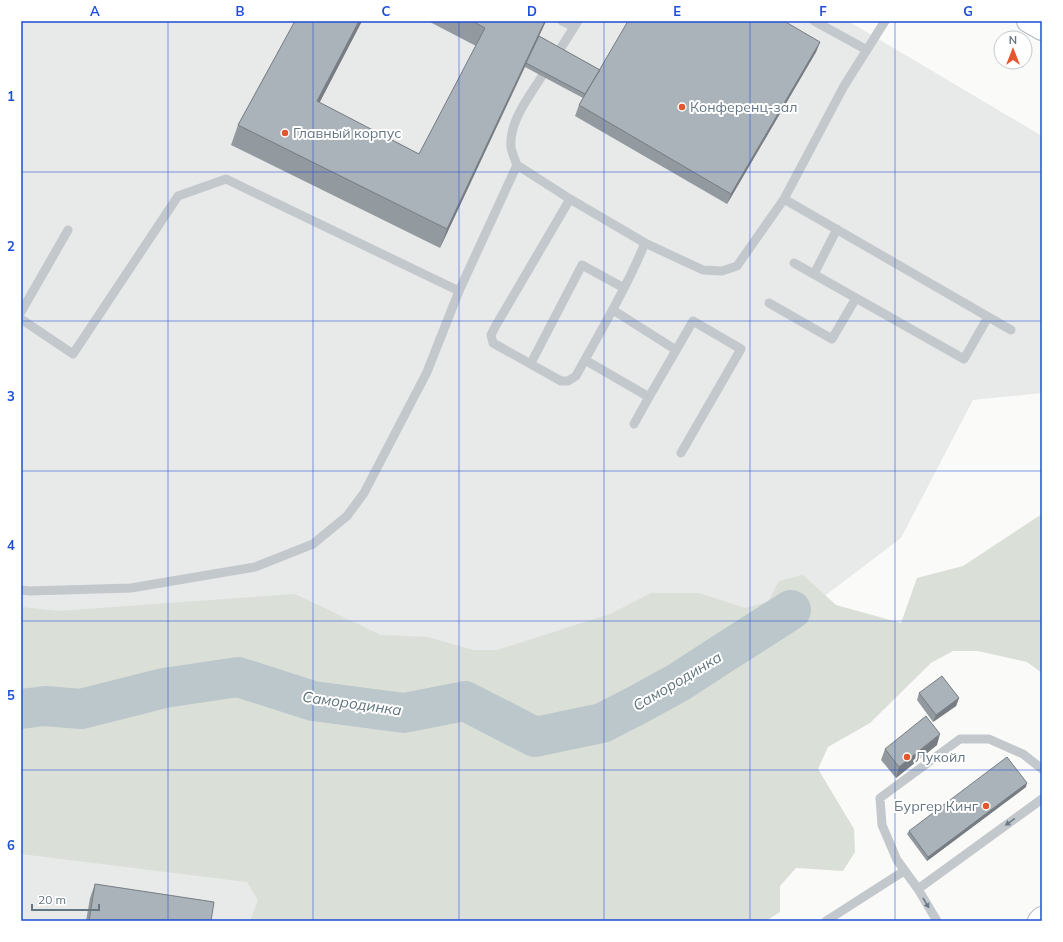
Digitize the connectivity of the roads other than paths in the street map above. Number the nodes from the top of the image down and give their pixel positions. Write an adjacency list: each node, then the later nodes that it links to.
1 (562, 21): 5 (lane)
2 (814, 21): 7 (lane)
3 (885, 21): 7 (lane)
4 (1028, 21): 6 (main road)
5 (576, 24): 8 (lane)
6 (1042, 29)
7 (867, 50): 12 (lane)
8 (559, 51)
9 (542, 76): 10 (lane)
10 (517, 165): 11 (lane); 19 (lane)
11 (570, 199): 15 (lane); 29 (lane)
12 (784, 199): 13 (lane); 15 (lane)
13 (837, 229): 17 (lane); 24 (lane)
14 (68, 230): 23 (lane)
15 (645, 243): 18 (lane)
16 (794, 263): 17 (lane)
17 (814, 274): 20 (lane)
18 (624, 288): 22 (lane); 29 (lane)
19 (458, 291): 25 (lane); 33 (lane)
20 (856, 298): 21 (lane); 24 (lane)
21 (769, 303)
22 (613, 310): 27 (lane); 28 (lane)
23 (21, 312)
24 (988, 317): 26 (lane)
25 (21, 319)
26 (1011, 330)
27 (676, 350): 30 (lane); 32 (lane)
28 (585, 360): 29 (lane); 30 (lane)
29 (531, 363)
30 (648, 397): 31 (lane)
31 (634, 424)
32 (681, 453)
33 (21, 590)
34 (1042, 769): 36 (lane)
35 (1042, 799): 37 (lane, one-way to 37)
36 (904, 871): 37 (lane); 39 (lane)
37 (918, 889): 40 (lane, one-way to 40)
38 (1042, 918): 41 (main road)
39 (826, 921)
40 (937, 921)
41 (1038, 921)

